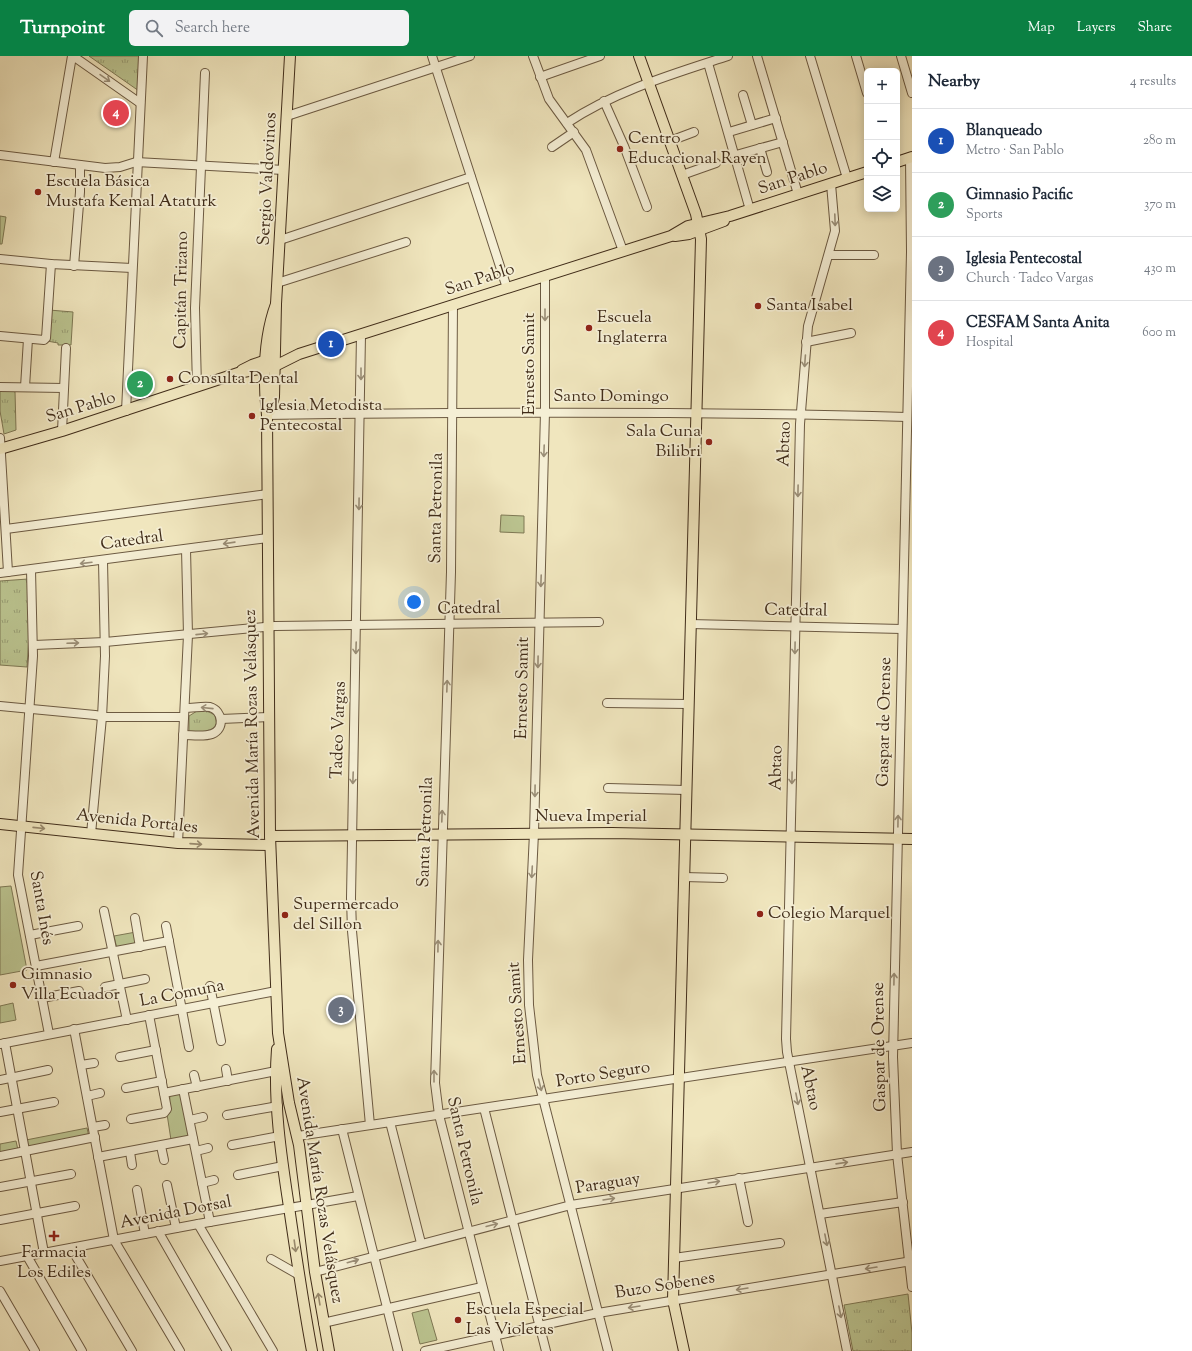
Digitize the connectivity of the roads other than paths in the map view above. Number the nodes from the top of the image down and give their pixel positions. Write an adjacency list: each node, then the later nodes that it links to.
1 (73, 56): 24 (street, one-way to 24); 40 (street)
2 (143, 56): 24 (street)
3 (432, 56): 15 (street)
4 (470, 56): 15 (street)
5 (533, 56): 18 (street)
6 (600, 56): 18 (street)
7 (639, 56): 20 (main road)
8 (728, 56): 14 (street)
9 (758, 56): 26 (street)
10 (810, 56): 50 (street)
11 (856, 56): 19 (street)
12 (901, 56): 16 (street)
13 (292, 57): 25 (main road, Sergio Valdovinos)
14 (711, 60): 20 (street); 31 (street)
15 (436, 67): 25 (street); 49 (street)
16 (908, 68): 21 (street)
17 (204, 73): 44 (street, Capitán Trizano)
18 (540, 77): 27 (street)
19 (864, 83)
20 (649, 84): 23 (street); 32 (main road)
21 (912, 93)
22 (743, 94): 28 (street)
23 (604, 101): 27 (street); 53 (street)
24 (140, 103): 41 (street)
25 (288, 116): 45 (main road, Sergio Valdovinos)
26 (776, 118): 28 (street); 33 (street)
27 (567, 123): 29 (street)
28 (752, 125): 31 (street)
29 (574, 132): 34 (street); 58 (street)
30 (694, 132): 32 (street)
31 (729, 132): 37 (street)
32 (670, 141): 48 (main road)
33 (783, 142): 35 (street); 52 (street)
34 (552, 147)
35 (760, 148): 37 (street); 46 (street)
36 (0, 155): 40 (street)
37 (736, 155): 54 (street)
38 (911, 157): 39 (main road); 76 (street, Gaspar de Orense)
39 (900, 161)
40 (54, 162): 43 (street)
41 (136, 162): 43 (street); 44 (street); 64 (street)
42 (716, 163): 48 (street)
43 (80, 165): 63 (street)
44 (201, 166): 45 (street); 79 (street, Capitán Trizano)
45 (284, 170): 56 (main road, Sergio Valdovinos)
46 (767, 172)
47 (864, 173): 50 (main road, San Pablo)
48 (682, 175): 55 (main road)
49 (471, 177): 56 (street); 67 (street)
50 (847, 178): 51 (main road, San Pablo)
51 (831, 184): 52 (main road, San Pablo); 59 (street, Abtao, one-way to 59)
52 (798, 194): 54 (main road, San Pablo)
53 (647, 207)
54 (750, 210): 55 (main road, San Pablo)
55 (700, 227): 58 (main road, San Pablo); 84 (main road)
56 (280, 240): 66 (main road, Sergio Valdovinos)
57 (406, 242): 66 (street)
58 (623, 251): 65 (main road, San Pablo)
59 (829, 255): 60 (street); 73 (street, Abtao)
60 (874, 255)
61 (0, 259): 62 (street)
62 (51, 264): 63 (street); 72 (street)
63 (74, 266): 64 (street)
64 (132, 268): 81 (street)
65 (545, 276): 67 (main road, San Pablo); 82 (street, Ernesto Samit, one-way to 82)
66 (277, 283): 75 (main road, Sergio Valdovinos)
67 (507, 288): 68 (main road, San Pablo)
68 (453, 305): 70 (main road, San Pablo); 83 (street, Santa Petronila)
69 (851, 333): 73 (street)
70 (361, 335): 75 (main road, San Pablo); 86 (street, Tadeo Vargas, one-way to 86)
71 (0, 336): 72 (street)
72 (28, 339): 78 (street)
73 (806, 342): 87 (street, Abtao, one-way to 87)
74 (66, 348): 80 (street)
75 (271, 363): 79 (main road, San Pablo); 85 (main road, Avenida María Rozas Velásquez)
76 (910, 365): 88 (street, Gaspar de Orense)
77 (0, 387): 78 (street)
78 (25, 387): 80 (street)
79 (197, 387): 81 (main road, San Pablo)
80 (64, 388): 89 (street)
81 (126, 411): 89 (main road, San Pablo)
82 (545, 412): 83 (street, Santo Domingo); 84 (street, Santo Domingo); 99 (street, Ernesto Samit, one-way to 99)
83 (453, 413): 86 (street, Santo Domingo); 101 (street, Santa Petronila)
84 (696, 413): 87 (street, Santo Domingo); 102 (main road)
85 (268, 414): 86 (street, Santo Domingo); 92 (main road, Avenida María Rozas Velásquez)
86 (360, 414): 103 (street, Tadeo Vargas, one-way to 103)
87 (801, 416): 88 (street, Santo Domingo); 104 (street, Abtao, one-way to 104)
88 (907, 417): 106 (street, Gaspar de Orense)
89 (62, 431): 91 (main road, San Pablo)
90 (0, 438): 91 (street)
91 (1, 448): 93 (street)
92 (268, 494): 93 (street); 94 (main road, Avenida María Rozas Velásquez)
93 (6, 529): 98 (street)
94 (268, 538): 95 (street, Catedral, one-way to 95); 105 (main road, Avenida María Rozas Velásquez)
95 (186, 548): 96 (street, Catedral); 107 (street)
96 (103, 560): 97 (street, Catedral, one-way to 97); 108 (street)
97 (31, 570): 98 (street, Catedral); 109 (street, Santa Inés)
98 (4, 573)
99 (540, 622): 100 (street, Catedral); 101 (street, Catedral); 123 (street, Ernesto Samit, one-way to 123)
100 (599, 622)
101 (449, 624): 103 (street, Catedral); 126 (street, Santa Petronila, one-way to 101)
102 (690, 624): 104 (street, Catedral); 111 (main road)
103 (357, 625): 105 (street, Catedral); 127 (street, Tadeo Vargas, one-way to 127)
104 (795, 626): 106 (street, Catedral); 128 (street, Abtao, one-way to 128)
105 (268, 627): 107 (street, Catedral, one-way to 105); 116 (main road, Avenida María Rozas Velásquez)
106 (902, 629): 129 (street, Gaspar de Orense, one-way to 106)
107 (188, 636): 108 (street, Catedral); 114 (street)
108 (105, 642): 109 (street, Catedral, one-way to 108); 115 (street)
109 (34, 645): 113 (street, Santa Inés)
110 (607, 703): 111 (street)
111 (688, 704): 120 (main road)
112 (0, 706): 113 (street)
113 (30, 709): 115 (street); 122 (street, Santa Inés)
114 (185, 713): 115 (street); 117 (street, one-way to 114); 118 (street)
115 (102, 717): 125 (street)
116 (269, 717): 117 (street); 131 (main road, Avenida María Rozas Velásquez)
117 (221, 719): 118 (street)
118 (184, 735): 132 (street)
119 (608, 788): 120 (street)
120 (686, 790): 124 (main road)
121 (0, 824): 122 (main road, Avenida Portales)
122 (21, 826): 125 (main road, Avenida Portales, one-way to 125); 139 (street, Santa Inés)
123 (534, 833): 124 (main road, Nueva Imperial); 126 (main road, Nueva Imperial); 183 (street, Ernesto Samit, one-way to 183)
124 (685, 833): 128 (main road, Nueva Imperial); 133 (main road)
125 (91, 834): 132 (main road, Avenida Portales)
126 (441, 834): 127 (main road, Nueva Imperial); 190 (street, Santa Petronila, one-way to 126)
127 (351, 835): 131 (main road, Nueva Imperial); 196 (street, Tadeo Vargas)
128 (791, 836): 129 (main road, Nueva Imperial); 165 (street, Abtao)
129 (897, 839): 130 (main road, Nueva Imperial); 161 (street, Gaspar de Orense, one-way to 129)
130 (912, 839)
131 (270, 841): 132 (main road, Avenida Portales, one-way to 131); 149 (main road, Avenida María Rozas Velásquez)
132 (178, 843)
133 (684, 877): 134 (street); 173 (main road)
134 (723, 878)
135 (104, 911): 142 (street)
136 (135, 918): 141 (street)
137 (78, 926): 139 (street)
138 (166, 926): 140 (street)
139 (30, 935): 143 (street, Santa Inés)
140 (169, 941): 141 (street); 152 (street)
141 (140, 947): 142 (street)
142 (114, 952): 143 (street); 145 (street)
143 (36, 966): 150 (street, Santa Inés)
144 (145, 979): 145 (street)
145 (120, 984): 147 (street); 154 (street)
146 (210, 986): 151 (street)
147 (105, 987)
148 (79, 991): 150 (street)
149 (276, 991): 151 (street, La Comuna); 156 (main road, Avenida María Rozas Velásquez)
150 (42, 998): 157 (street, Santa Inés)
151 (213, 1003): 152 (street, La Comuna); 158 (street)
152 (182, 1009): 153 (street, La Comuna); 162 (street)
153 (149, 1015): 154 (street, La Comuna); 163 (street)
154 (127, 1020): 155 (street, La Comuna)
155 (74, 1030): 157 (street, La Comuna); 167 (street)
156 (278, 1033): 170 (main road, Avenida María Rozas Velásquez); 200 (main road, Avenida María Rozas Velásquez)
157 (49, 1034): 159 (street, La Comuna)
158 (221, 1041)
159 (2, 1043): 172 (street)
160 (912, 1043): 161 (street, Porto Seguro)
161 (893, 1046): 165 (street, Porto Seguro); 210 (street, Gaspar de Orense)
162 (189, 1047)
163 (156, 1050): 164 (street); 176 (street)
164 (120, 1057)
165 (789, 1061): 173 (street, Porto Seguro); 216 (street, Abtao, one-way to 216)
166 (94, 1063): 167 (street)
167 (81, 1065): 182 (street)
168 (226, 1069): 175 (street)
169 (48, 1070): 172 (street)
170 (276, 1071): 175 (street); 185 (main road, Avenida María Rozas Velásquez)
171 (194, 1075): 177 (street)
172 (11, 1078): 174 (street); 187 (street)
173 (678, 1079): 183 (street, Porto Seguro); 225 (main road)
174 (0, 1080)
175 (228, 1080): 177 (street)
176 (162, 1082): 178 (street); 181 (street)
177 (196, 1087): 179 (street)
178 (126, 1088)
179 (184, 1089): 181 (street); 193 (street)
180 (100, 1093): 182 (street)
181 (164, 1093): 192 (street)
182 (87, 1096): 197 (street)
183 (543, 1099): 186 (street, Porto Seguro); 230 (street, Ernesto Samit)
184 (54, 1102): 187 (street)
185 (278, 1106): 189 (street); 199 (main road, Avenida María Rozas Velásquez)
186 (484, 1108): 190 (street, Porto Seguro); 236 (street)
187 (17, 1109): 188 (street); 206 (street)
188 (0, 1112)
189 (227, 1115)
190 (439, 1115): 194 (street, Porto Seguro); 242 (street, Santa Petronila)
191 (202, 1117): 193 (street)
192 (131, 1119)
193 (190, 1120): 202 (street)
194 (390, 1122): 196 (street, Porto Seguro); 245 (street)
195 (105, 1125): 197 (street)
196 (370, 1125): 198 (street, Porto Seguro)
197 (93, 1128): 201 (street)
198 (342, 1129): 200 (street, Porto Seguro); 227 (street)
199 (280, 1136): 203 (street); 215 (main road, Avenida María Rozas Velásquez)
200 (298, 1136): 229 (main road, Avenida María Rozas Velásquez)
201 (95, 1137): 206 (street); 212 (street)
202 (193, 1140): 204 (street); 207 (street)
203 (232, 1144)
204 (160, 1146): 208 (street); 213 (street)
205 (208, 1148): 207 (street)
206 (25, 1151): 211 (street); 221 (street)
207 (196, 1151): 222 (street)
208 (130, 1152): 212 (street); 214 (street)
209 (912, 1152): 210 (street, Paraguay)
210 (897, 1154): 216 (street, Paraguay, one-way to 210); 228 (street, Gaspar de Orense)
211 (0, 1156)
212 (98, 1158): 244 (street)
213 (164, 1160)
214 (132, 1165)
215 (284, 1166): 218 (street); 232 (main road, Avenida María Rozas Velásquez)
216 (811, 1167): 219 (street, Paraguay); 234 (street, Abtao)
217 (71, 1174): 221 (street)
218 (238, 1175)
219 (739, 1178): 225 (street, Paraguay, one-way to 219); 238 (street)
220 (214, 1180): 222 (street)
221 (31, 1182): 224 (street); 233 (street)
222 (202, 1183): 237 (street)
223 (167, 1185): 240 (street)
224 (0, 1188)
225 (675, 1188): 230 (street, Paraguay, one-way to 225); 251 (main road)
226 (137, 1190): 243 (street)
227 (358, 1196): 229 (street, Avenida Dorsal); 250 (street)
228 (903, 1202): 234 (street); 253 (street, Gaspar de Orense)
229 (306, 1205): 232 (street, Avenida Dorsal); 255 (main road, Avenida María Rozas Velásquez)
230 (571, 1205): 236 (street, Paraguay); 263 (street, Ernesto Samit)
231 (75, 1206): 233 (street)
232 (289, 1207): 237 (street, Avenida Dorsal); 257 (main road, Avenida María Rozas Velásquez, one-way to 257)
233 (36, 1213): 235 (street); 248 (street)
234 (820, 1214): 256 (street, Abtao, one-way to 256)
235 (0, 1220)
236 (513, 1220): 242 (street, Paraguay, one-way to 236); 265 (street)
237 (210, 1222): 239 (street, Avenida Dorsal)
238 (748, 1222)
239 (198, 1224): 240 (street, Avenida Dorsal); 273 (street)
240 (176, 1228): 241 (street, Avenida Dorsal)
241 (158, 1231): 243 (street, Avenida Dorsal); 272 (street)
242 (468, 1231): 245 (street, Paraguay); 258 (street, Santa Petronila)
243 (145, 1234): 244 (street, Avenida Dorsal)
244 (114, 1240): 247 (street, Avenida Dorsal); 271 (street)
245 (421, 1243): 250 (street, Paraguay)
246 (780, 1243): 251 (street)
247 (71, 1248): 248 (street, Avenida Dorsal); 270 (street)
248 (44, 1253): 249 (street, Avenida Dorsal)
249 (27, 1256): 254 (street, Avenida Dorsal); 269 (street)
250 (373, 1256): 255 (street, Paraguay, one-way to 250); 262 (street)
251 (674, 1258): 261 (main road)
252 (271, 1259): 257 (street, Avenida María Rozas Velásquez)
253 (911, 1261): 256 (street, Buzo Sobenes, one-way to 256); 259 (street, Gaspar de Orense)
254 (0, 1262)
255 (315, 1272): 264 (main road, Avenida María Rozas Velásquez, one-way to 255)
256 (832, 1274): 261 (street, Buzo Sobenes, one-way to 261); 282 (street, Abtao, one-way to 282)
257 (299, 1275): 274 (main road, Avenida María Rozas Velásquez)
258 (482, 1286): 262 (street); 266 (street, Santa Petronila)
259 (912, 1287)
260 (0, 1291): 268 (street)
261 (673, 1300): 263 (street, Buzo Sobenes, one-way to 263); 281 (main road)
262 (388, 1309): 264 (street); 276 (street)
263 (598, 1313): 265 (street, Buzo Sobenes); 280 (street, Ernesto Samit)
264 (324, 1323): 275 (main road, Avenida María Rozas Velásquez)
265 (539, 1325): 266 (street, Buzo Sobenes); 279 (street)
266 (494, 1335): 267 (street, Buzo Sobenes); 278 (street, Santa Petronila)
267 (449, 1348): 277 (street, Buzo Sobenes)
268 (35, 1351)
269 (82, 1351)
270 (132, 1351)
271 (180, 1351)
272 (227, 1351)
273 (273, 1351)
274 (310, 1351)
275 (329, 1351)
276 (398, 1351)
277 (426, 1351)
278 (499, 1351)
279 (546, 1351)
280 (608, 1351)
281 (684, 1351)
282 (848, 1351)

